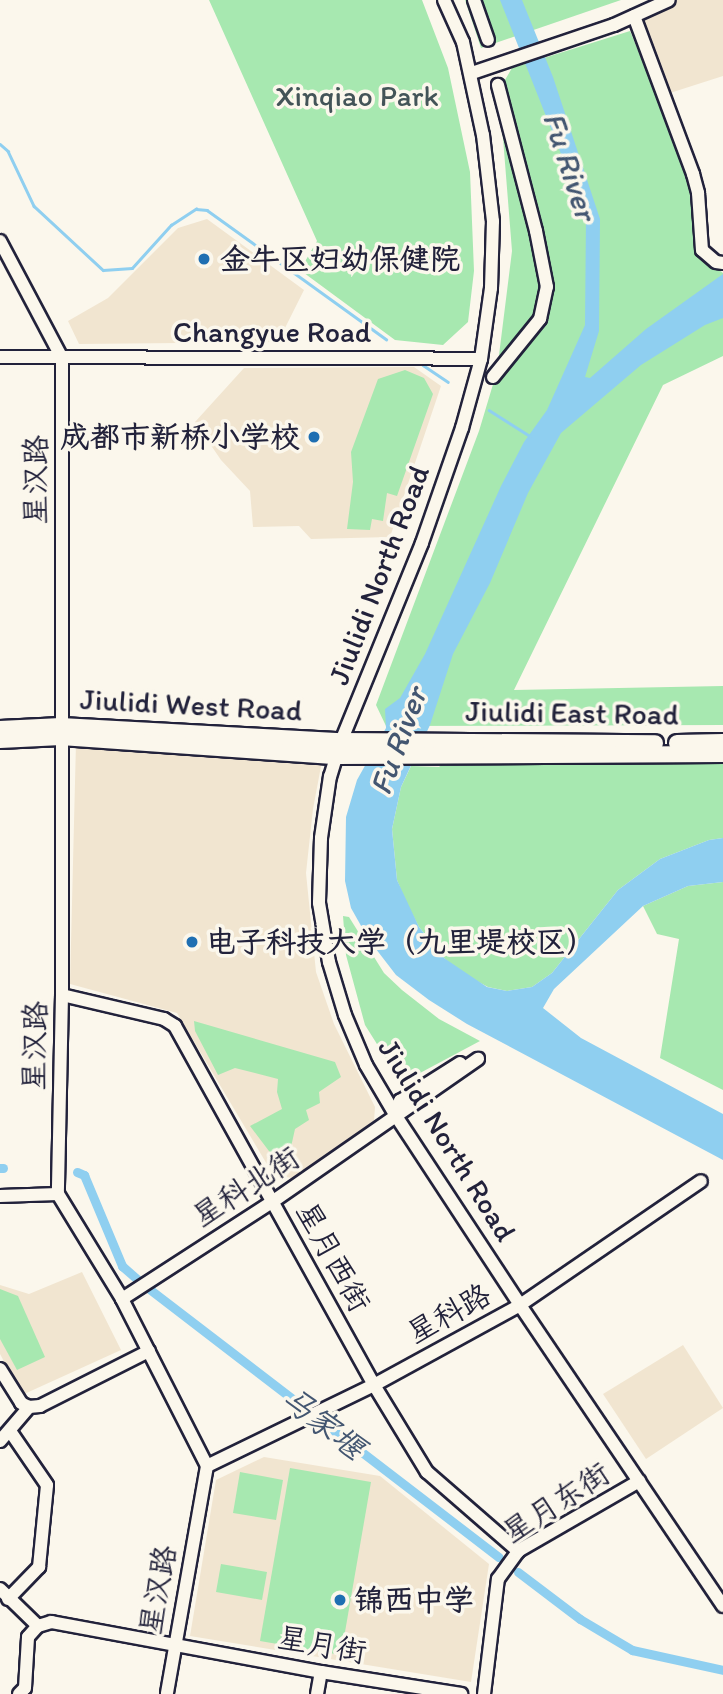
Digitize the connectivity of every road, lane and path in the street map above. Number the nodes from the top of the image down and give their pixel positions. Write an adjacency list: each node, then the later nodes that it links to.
1 (444, 0): 6 (street, Jiulidi North Road)
2 (474, 0): 5 (street)
3 (669, 0): 4 (street)
4 (634, 16): 6 (street); 9 (street)
5 (488, 40)
6 (472, 73): 12 (street, Jiulidi North Road)
7 (498, 85): 13 (street)
8 (0, 240): 11 (street)
9 (723, 263)
10 (0, 357): 11 (street, Changyue Road)
11 (62, 358): 12 (street, Changyue Road); 15 (street, 星汉路)
12 (481, 359): 19 (street, Jiulidi North Road)
13 (493, 377)
14 (0, 729): 15 (main road, Jiulidi West Road)
15 (61, 732): 16 (main road); 19 (main road, Jiulidi West Road); 21 (street, 星汉路)
16 (0, 740)
17 (379, 740): 18 (main road, Jiulidi East Road); 19 (main road, Jiulidi West Road)
18 (723, 742)
19 (339, 748): 20 (main road); 22 (street, Jiulidi North Road)
20 (723, 754)
21 (62, 995): 24 (street, 星汉路); 26 (street, 星月西街)
22 (396, 1116): 22 (street, 星科北街); 26 (street, 星科北街); 28 (street, Jiulidi North Road)
23 (701, 1181): 28 (street, 星科路)
24 (58, 1194): 25 (street); 27 (street)
25 (0, 1196)
26 (272, 1202): 27 (street, 星科北街); 31 (street, 星月西街)
27 (122, 1299): 29 (street)
28 (520, 1305): 31 (street, 星科路); 36 (street, Jiulidi North Road)
29 (149, 1351): 32 (street); 35 (street)
30 (0, 1370): 32 (street)
31 (374, 1385): 35 (street, 星科路); 37 (street, 星月西街)
32 (29, 1407): 33 (street)
33 (10, 1431): 34 (street); 38 (street)
34 (0, 1441)
35 (207, 1466): 41 (street, 星汉路)
36 (639, 1480): 37 (street, 星月东街); 39 (street, Jiulidi North Road)
37 (518, 1551): 47 (street, 星月东街)
38 (4, 1594): 40 (street)
39 (723, 1606)
40 (38, 1626): 41 (street, 星月街); 43 (street)
41 (175, 1646): 42 (street, 星月街); 44 (street, 星汉路)
42 (321, 1672): 45 (street); 46 (street, 星月街)
43 (19, 1694)
44 (167, 1694)
45 (317, 1694)
46 (461, 1694)
47 (484, 1694)

